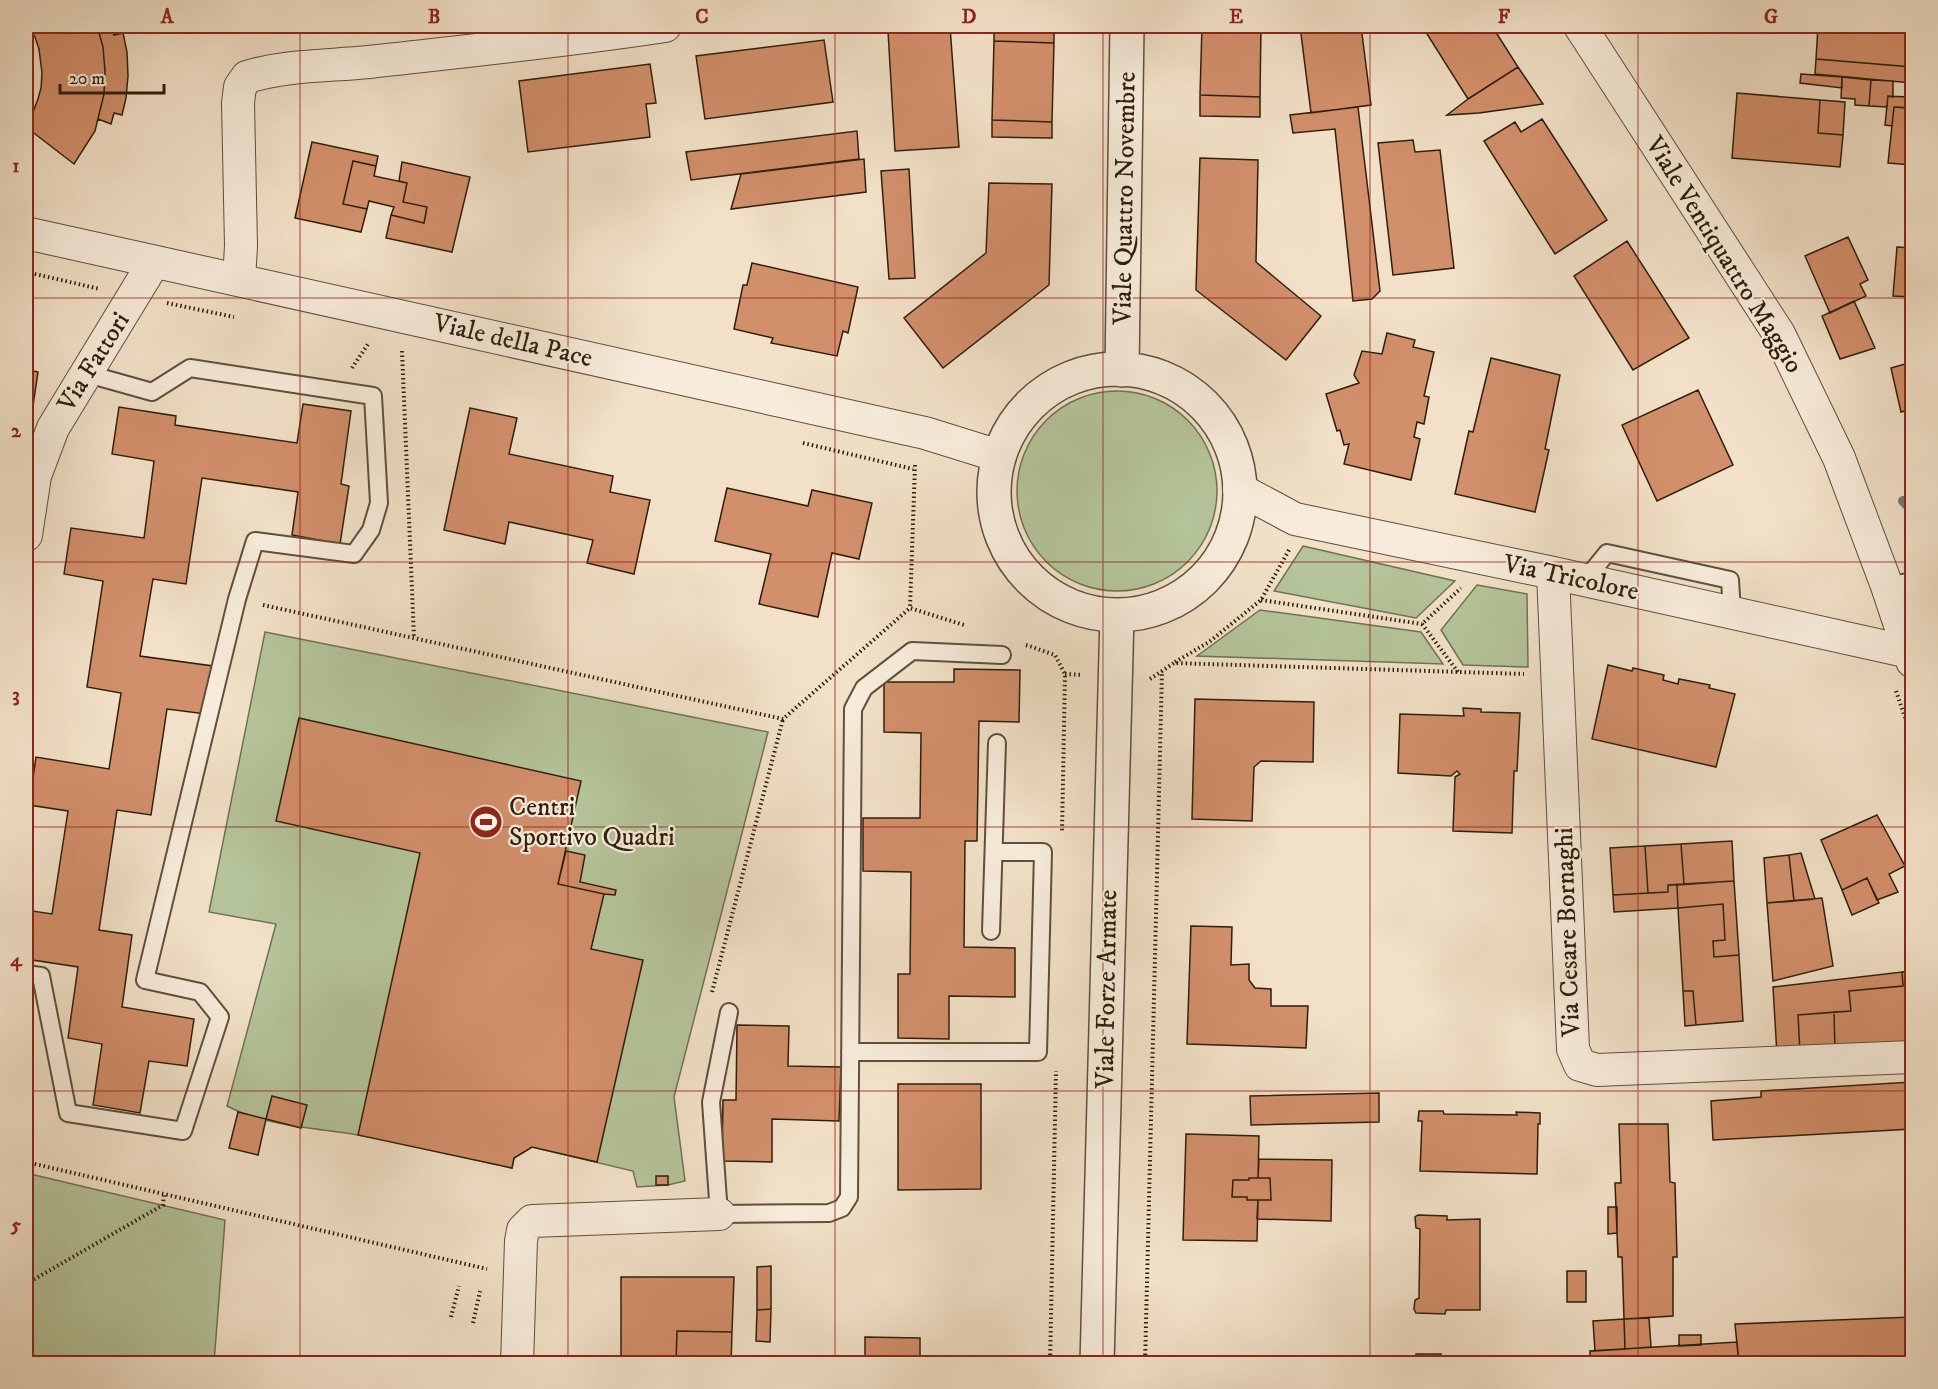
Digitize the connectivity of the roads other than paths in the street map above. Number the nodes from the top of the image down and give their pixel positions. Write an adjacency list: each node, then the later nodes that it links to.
1 (665, 26): 6 (street)
2 (1127, 26): 7 (street, Viale Quattro Novembre)
3 (1580, 26): 13 (street, Viale Ventiquattro Maggio)
4 (26, 233): 5 (street, Viale della Pace)
5 (154, 262): 6 (street, Viale della Pace); 8 (street, Via Fattori)
6 (239, 280): 9 (street, Viale della Pace)
7 (1122, 370): 9 (street); 10 (street)
8 (88, 374): 11 (street, Via Fattori); 20 (lane)
9 (999, 456): 14 (street)
10 (1239, 489): 12 (street, Via Tricolore); 14 (street)
11 (26, 535)
12 (1553, 573): 16 (street, Via Tricolore); 23 (street, Via Cesare Bornaghi)
13 (1900, 584): 16 (street, Viale Ventiquattro Maggio)
14 (1118, 615): 26 (street, Viale Forze Armate)
15 (1002, 655): 22 (lane)
16 (1911, 657)
17 (997, 742): 18 (lane)
18 (994, 852): 19 (lane); 22 (lane)
19 (991, 931)
20 (26, 974)
21 (729, 1012): 24 (lane)
22 (850, 1052): 24 (lane)
23 (1912, 1058)
24 (719, 1214): 25 (street)
25 (517, 1364)
26 (1096, 1364)

